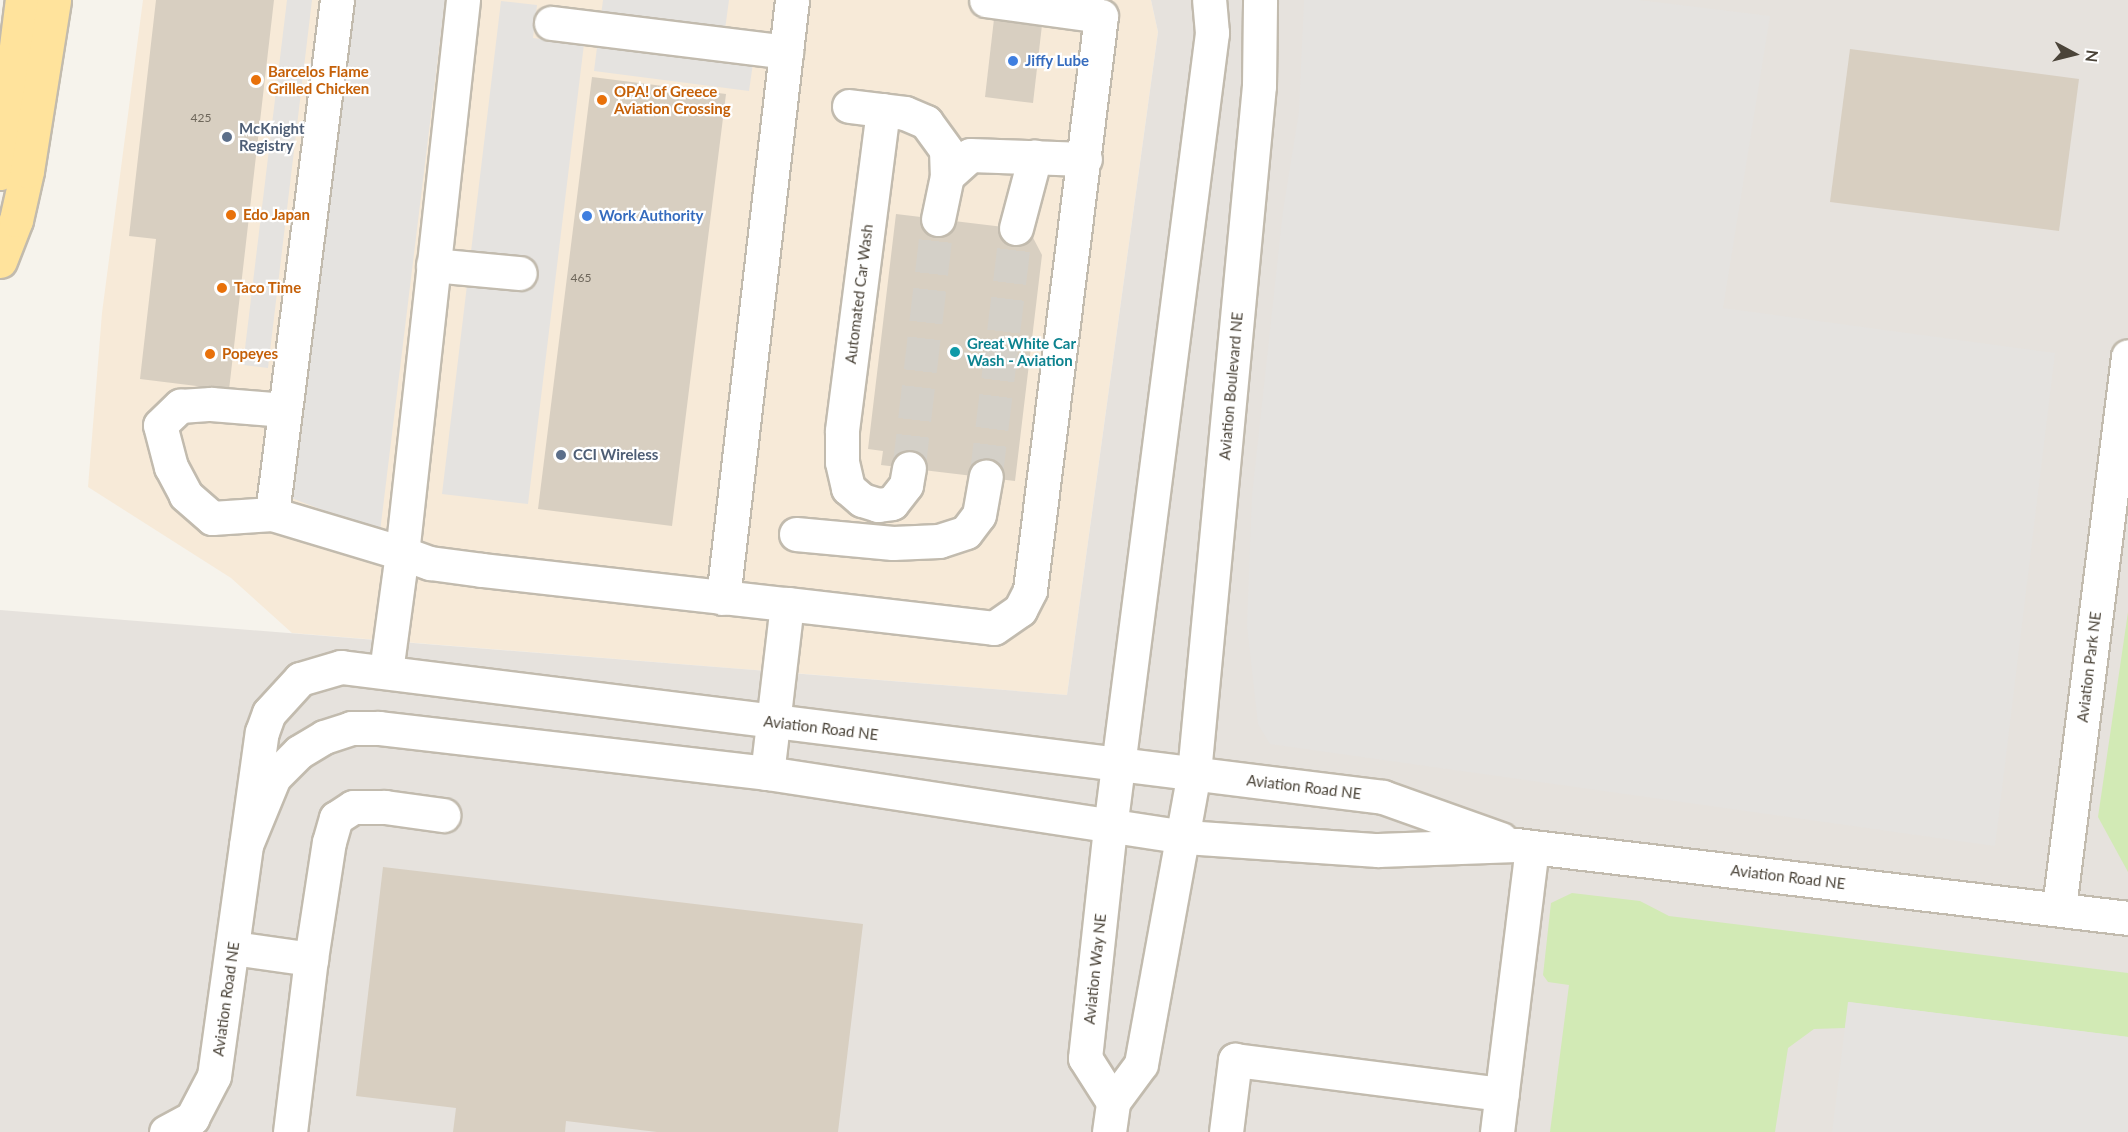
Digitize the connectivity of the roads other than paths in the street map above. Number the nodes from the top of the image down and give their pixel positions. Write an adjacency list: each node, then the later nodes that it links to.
1 (22, 0): 15 (main road)
2 (54, 0): 19 (main road)
3 (337, 0): 23 (street)
4 (463, 0): 20 (street)
5 (792, 0): 10 (street)
6 (986, 0): 14 (street)
7 (1209, 0): 34 (street)
8 (1260, 0): 36 (street, Aviation Boulevard NE)
9 (551, 23): 10 (street)
10 (786, 52): 30 (street)
11 (849, 106): 12 (street)
12 (894, 111): 16 (street); 25 (street, Automated Car Wash)
13 (1035, 156): 14 (street); 16 (street); 18 (street)
14 (1084, 159): 31 (street)
15 (0, 173)
16 (947, 176): 17 (street)
17 (938, 219)
18 (1016, 228)
19 (0, 261)
20 (433, 265): 21 (street); 29 (street)
21 (520, 273)
22 (2128, 356): 24 (street, Aviation Park NE)
23 (285, 410): 27 (street); 27 (street)
24 (2122, 448): 42 (street, Aviation Park NE)
25 (909, 468)
26 (986, 477): 28 (street)
27 (272, 514): 29 (street)
28 (796, 534)
29 (402, 553): 30 (street); 32 (street)
30 (723, 598): 31 (street)
31 (787, 604): 33 (street)
32 (386, 671): 33 (street, Aviation Road NE); 40 (street, Aviation Road NE)
33 (772, 722): 34 (street, Aviation Road NE); 35 (street)
34 (1121, 762): 36 (street, Aviation Road NE); 38 (street, Aviation Way NE)
35 (767, 773): 38 (street, Aviation Road NE); 40 (street, Aviation Road NE)
36 (1194, 773): 39 (street, Aviation Boulevard NE); 41 (street, Aviation Road NE)
37 (443, 816): 45 (street)
38 (1110, 828): 39 (street, Aviation Road NE); 47 (street, Aviation Way NE)
39 (1185, 837): 41 (street, Aviation Road NE); 47 (street, Aviation Way NE)
40 (246, 845): 44 (street, Aviation Road NE)
41 (1524, 846): 42 (street, Aviation Road NE); 46 (street)
42 (2059, 908): 43 (street)
43 (2128, 918)
44 (233, 948): 45 (street); 48 (street, Aviation Road NE)
45 (311, 959): 49 (street)
46 (1502, 1094): 50 (street); 51 (street)
47 (1111, 1117)
48 (166, 1132)
49 (290, 1132)
50 (1226, 1132)
51 (1497, 1132)

